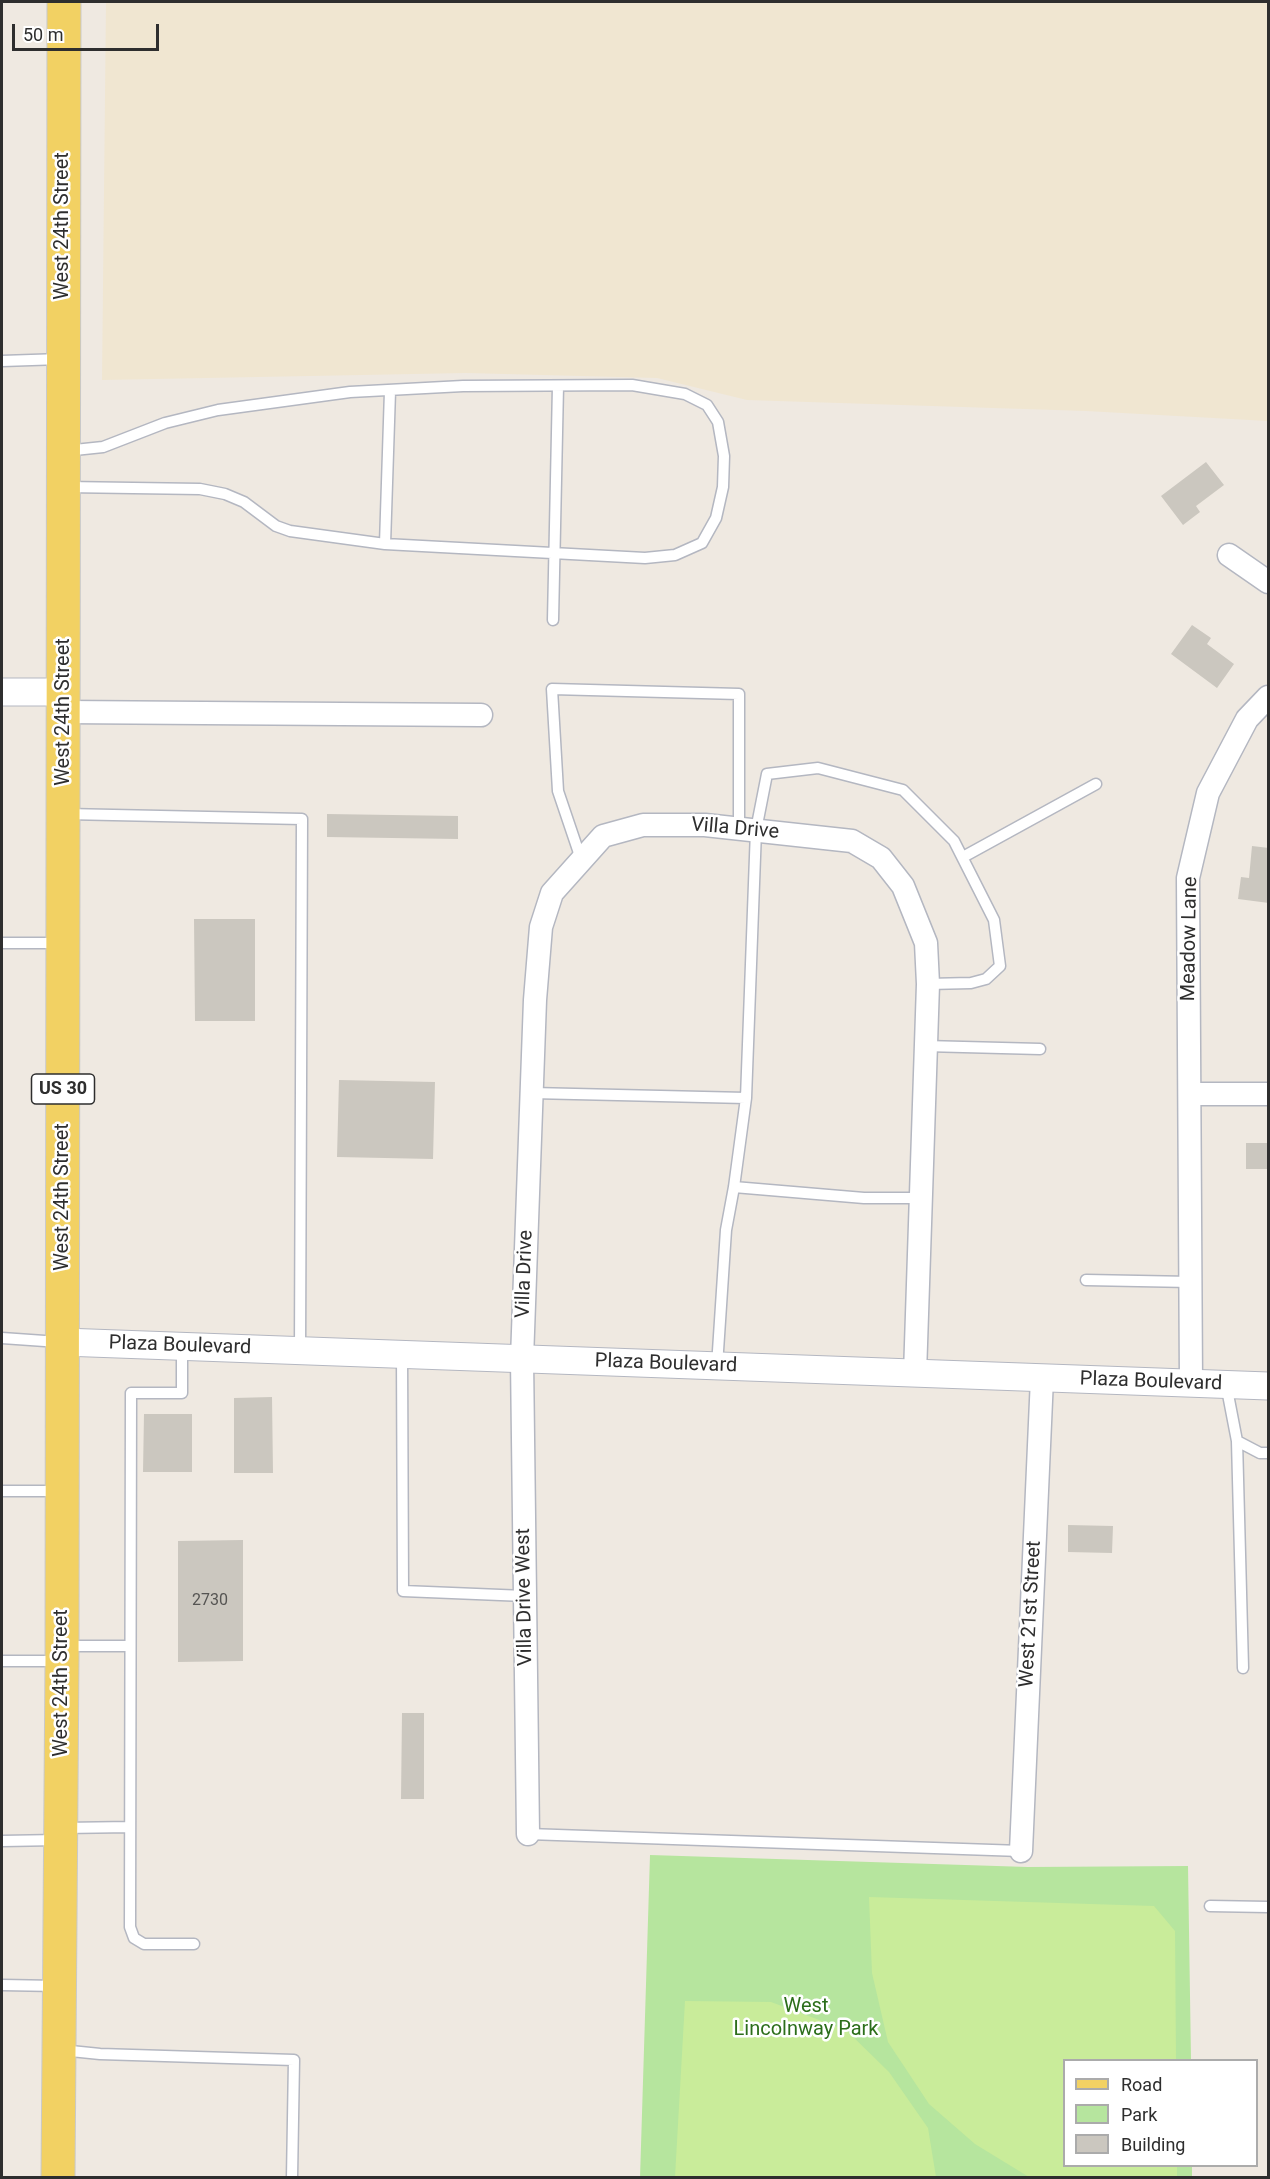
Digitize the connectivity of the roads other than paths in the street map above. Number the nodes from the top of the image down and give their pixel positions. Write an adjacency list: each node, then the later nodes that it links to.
1 (64, 2): 2 (main road, West 24th Street / US 30)
2 (62, 359): 3 (lane); 6 (main road, West 24th Street / US 30)
3 (2, 361)
4 (558, 386): 5 (lane); 9 (lane); 9 (lane)
5 (390, 391): 6 (lane); 8 (lane)
6 (62, 452): 7 (main road, West 24th Street / US 30)
7 (63, 487): 8 (lane); 15 (main road, West 24th Street / US 30)
8 (385, 544): 9 (lane)
9 (555, 554): 12 (lane)
10 (1229, 555): 11 (street)
11 (1269, 582)
12 (553, 620)
13 (2, 692): 15 (street)
14 (1269, 697): 28 (street, Meadow Lane)
15 (64, 702): 16 (street); 18 (main road, West 24th Street / US 30)
16 (481, 715)
17 (1096, 784): 20 (lane)
18 (64, 814): 23 (main road, West 24th Street / US 30); 38 (lane)
19 (748, 829): 20 (lane); 21 (street, Villa Drive); 21 (lane); 24 (street, Villa Drive); 30 (lane)
20 (963, 857): 24 (lane)
21 (580, 859): 27 (street, Villa Drive)
22 (2, 943): 23 (lane)
23 (63, 943): 36 (main road, West 24th Street / US 30)
24 (928, 984): 25 (street, Villa Drive)
25 (924, 1046): 26 (lane); 32 (street, Villa Drive)
26 (1040, 1049)
27 (532, 1093): 30 (lane); 40 (street, Villa Drive)
28 (1190, 1094): 29 (street); 34 (street, Meadow Lane)
29 (1269, 1094)
30 (746, 1098): 31 (lane)
31 (734, 1187): 32 (lane); 41 (lane)
32 (920, 1198): 42 (street, Villa Drive)
33 (1086, 1280): 34 (lane)
34 (1191, 1282): 44 (street, Meadow Lane)
35 (2, 1338): 36 (lane)
36 (63, 1342): 37 (street, Plaza Boulevard); 50 (main road, West 24th Street / US 30)
37 (182, 1346): 38 (street, Plaza Boulevard); 52 (lane)
38 (300, 1350): 39 (street, Plaza Boulevard)
39 (402, 1354): 40 (street, Plaza Boulevard); 51 (lane)
40 (522, 1359): 41 (street, Plaza Boulevard); 51 (street, Villa Drive West)
41 (717, 1366): 42 (street, Plaza Boulevard)
42 (915, 1374): 43 (street, Plaza Boulevard)
43 (1042, 1378): 44 (street, Plaza Boulevard); 60 (street, West 21st Street)
44 (1191, 1383): 45 (street, Plaza Boulevard)
45 (1226, 1384): 46 (street, Plaza Boulevard); 47 (lane)
46 (1269, 1386)
47 (1238, 1441): 48 (lane); 55 (lane)
48 (1269, 1453)
49 (2, 1491): 50 (lane)
50 (62, 1491): 53 (main road, West 24th Street / US 30)
51 (525, 1596): 58 (street, Villa Drive West)
52 (130, 1646): 53 (lane); 56 (lane)
53 (62, 1653): 54 (lane); 57 (main road, West 24th Street / US 30)
54 (2, 1661)
55 (1243, 1668)
56 (130, 1827): 57 (lane); 63 (lane)
57 (61, 1833): 59 (lane); 65 (main road, West 24th Street / US 30)
58 (528, 1834): 60 (lane)
59 (2, 1840)
60 (1021, 1851)
61 (1210, 1906): 62 (lane)
62 (1269, 1907)
63 (194, 1944)
64 (2, 1985): 65 (lane)
65 (60, 1986): 66 (main road, West 24th Street / US 30)
66 (60, 2049): 67 (main road, West 24th Street / US 30); 68 (lane)
67 (58, 2178)
68 (292, 2178)

